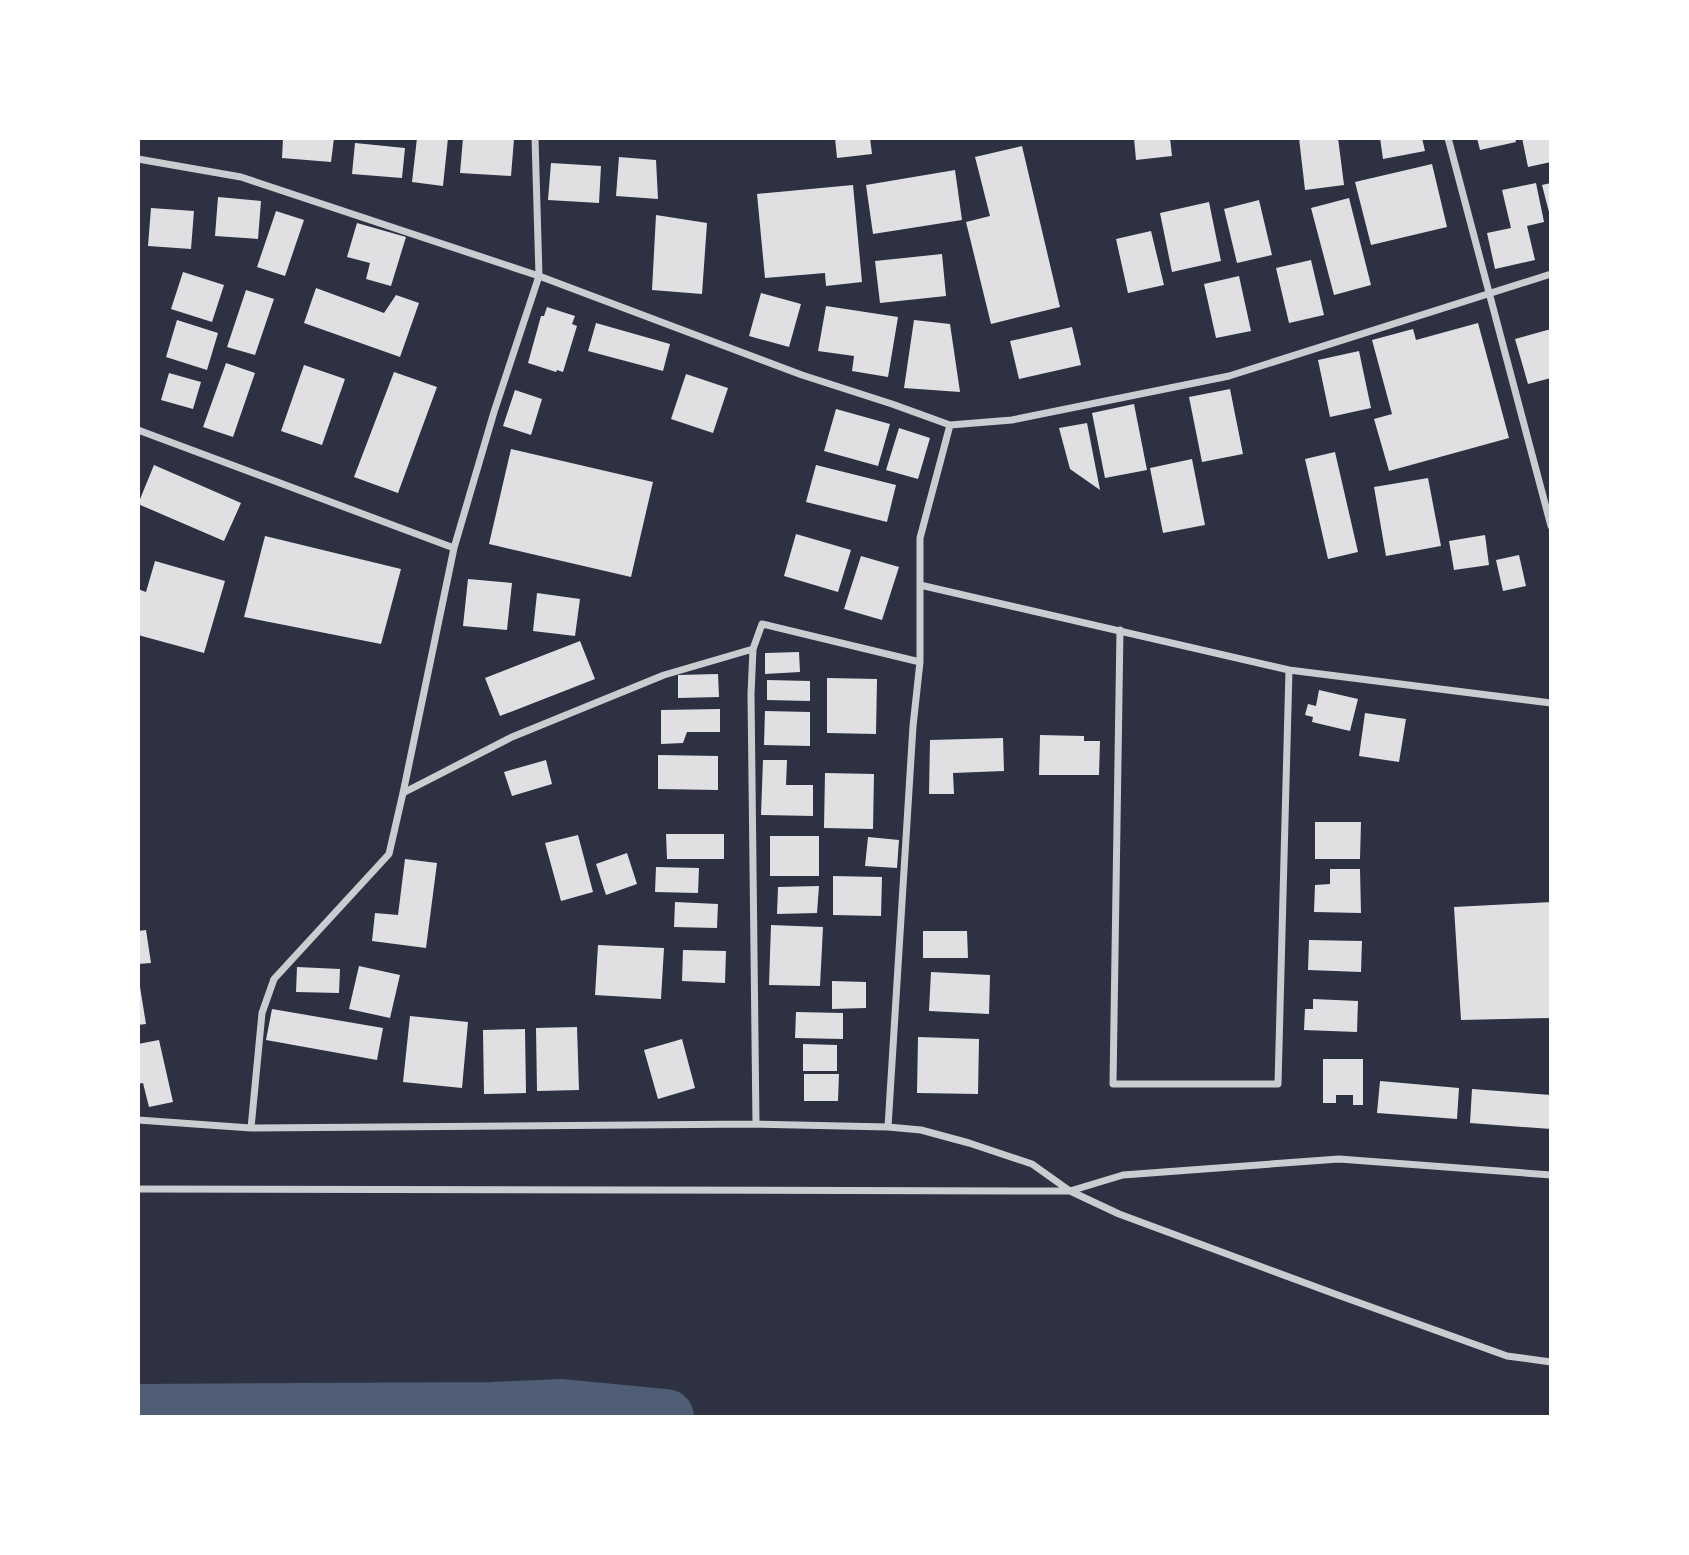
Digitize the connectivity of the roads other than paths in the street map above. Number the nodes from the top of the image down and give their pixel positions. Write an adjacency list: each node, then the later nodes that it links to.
1 (535, 138): 5 (street)
2 (1448, 138): 6 (street)
3 (138, 159): 5 (street)
4 (1551, 274): 6 (street)
5 (540, 276): 7 (street); 10 (street)
6 (1490, 293): 7 (street); 9 (street)
7 (950, 425): 11 (street)
8 (138, 430): 10 (street)
9 (1551, 526)
10 (454, 548): 17 (street)
11 (920, 585): 12 (street); 14 (street)
12 (1120, 630): 15 (street); 15 (street)
13 (753, 649): 14 (street); 17 (street); 19 (street)
14 (920, 662): 20 (street)
15 (1289, 670): 16 (street)
16 (1551, 704)
17 (403, 793): 21 (street)
18 (138, 1120): 21 (street)
19 (756, 1124): 20 (street); 21 (street)
20 (888, 1127): 24 (street)
21 (251, 1128)
22 (1551, 1175): 24 (street)
23 (138, 1189): 24 (street)
24 (1070, 1191): 25 (street)
25 (1551, 1362)

